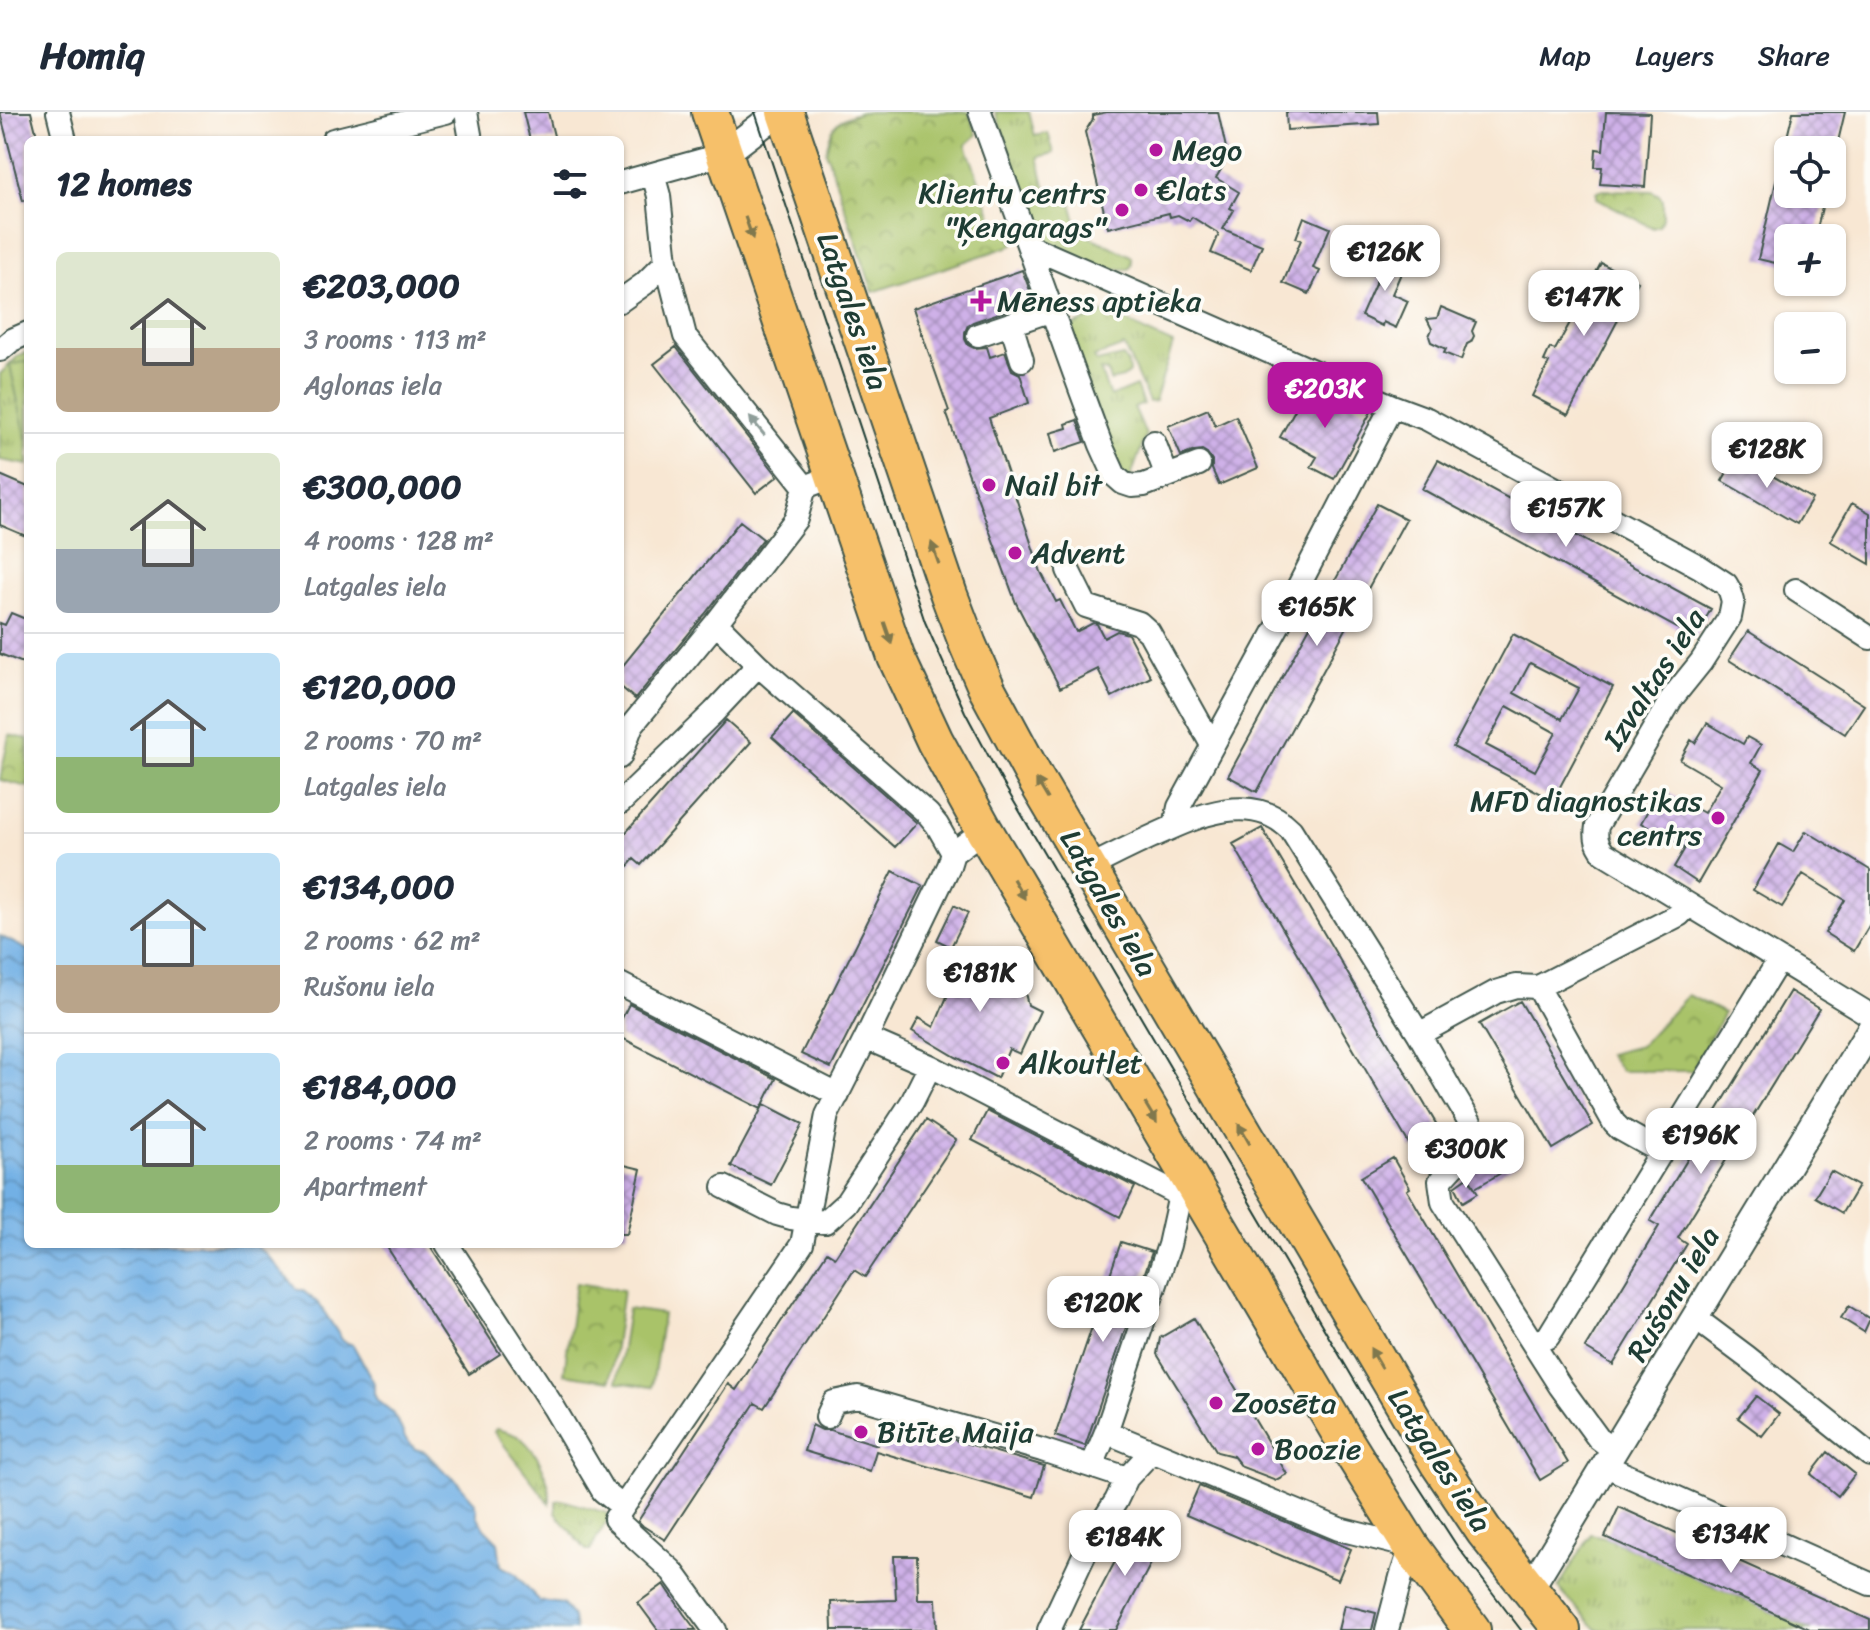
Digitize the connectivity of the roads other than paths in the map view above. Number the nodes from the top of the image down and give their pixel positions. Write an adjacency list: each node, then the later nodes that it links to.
1 (58, 112): 8 (street)
2 (446, 112): 9 (street)
3 (466, 112): 10 (street)
4 (710, 112): 11 (highway)
5 (779, 112): 11 (street)
6 (785, 112): 40 (highway, Latgales iela, one-way to 6)
7 (980, 112): 14 (street)
8 (64, 136)
9 (349, 136)
10 (470, 136)
11 (724, 154): 12 (street); 27 (highway, one-way to 27)
12 (653, 174): 13 (street); 15 (street)
13 (624, 182)
14 (1029, 246): 17 (street); 23 (street)
15 (666, 262): 16 (street); 27 (street, one-way to 15)
16 (624, 298)
17 (1052, 310): 18 (street); 26 (street)
18 (1011, 324): 20 (street); 22 (street)
19 (24, 335): 21 (street)
20 (978, 335)
21 (0, 350)
22 (1022, 360)
23 (1392, 406): 34 (street); 41 (street, Izvaltas iela)
24 (1154, 442): 26 (street)
25 (1199, 464): 26 (street)
26 (1167, 476)
27 (820, 481): 30 (street); 38 (highway, one-way to 38)
28 (1068, 570): 34 (street)
29 (1796, 590): 31 (street)
30 (716, 623): 32 (street); 33 (street)
31 (1870, 638)
32 (758, 665): 36 (street); 39 (street)
33 (629, 713): 35 (street)
34 (1212, 745): 37 (street)
35 (624, 746)
36 (624, 799)
37 (1175, 826): 40 (street); 47 (street)
38 (984, 830): 39 (street); 53 (highway, one-way to 53)
39 (953, 853): 48 (street)
40 (1088, 868): 68 (highway, Latgales iela, one-way to 40)
41 (1689, 905): 42 (street, Izvaltas iela); 44 (street)
42 (1779, 960): 45 (street, Izvaltas iela); 51 (street)
43 (624, 986): 50 (street)
44 (1538, 987): 47 (street); 51 (street)
45 (1870, 1015)
46 (1870, 1030): 56 (street, Rušonu iela)
47 (1419, 1034): 57 (street)
48 (866, 1038): 49 (street); 50 (street)
49 (930, 1066): 53 (street); 54 (street)
50 (838, 1095): 54 (street)
51 (1661, 1152): 57 (street)
52 (724, 1187): 54 (street)
53 (1187, 1190): 59 (street); 66 (highway)
54 (807, 1220): 65 (street)
55 (450, 1248): 65 (street)
56 (1695, 1318): 61 (street); 62 (street, Rušonu iela)
57 (1533, 1343): 62 (street)
58 (827, 1417): 63 (street)
59 (1106, 1432): 60 (street); 63 (street)
60 (1152, 1451): 64 (street); 66 (street)
61 (1870, 1455)
62 (1610, 1458): 67 (street); 68 (street, Rušonu iela)
63 (1092, 1466): 64 (street)
64 (1127, 1478): 70 (street)
65 (623, 1507): 69 (street)
66 (1411, 1547): 71 (street); 72 (highway)
67 (1870, 1584)
68 (1529, 1590): 73 (highway, Latgales iela)
69 (715, 1630)
70 (1049, 1630)
71 (1387, 1630)
72 (1472, 1630)
73 (1562, 1630)

